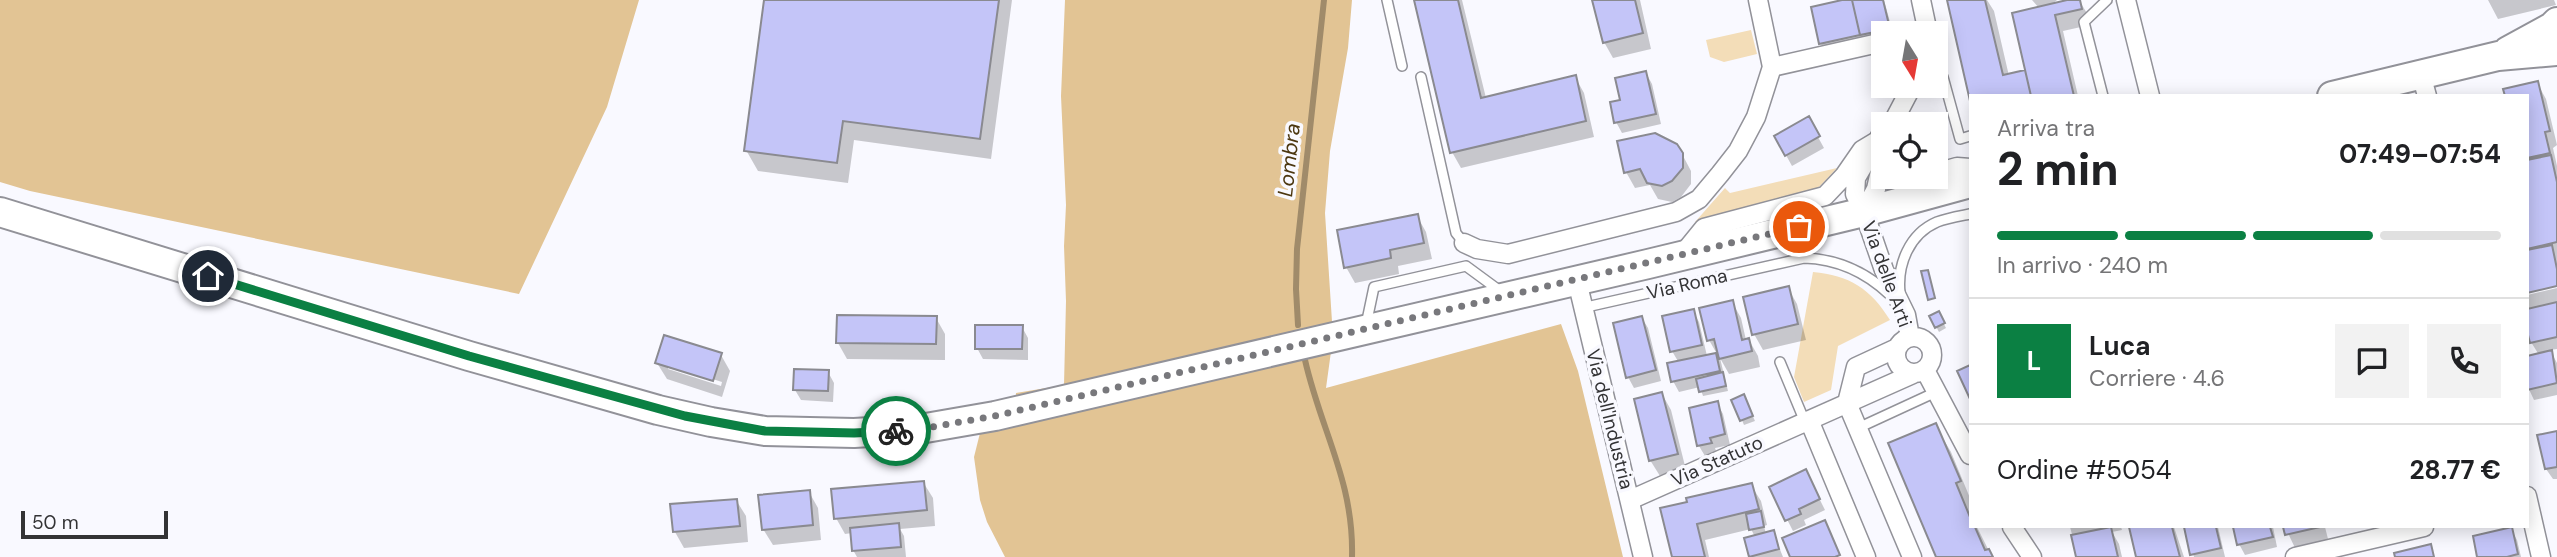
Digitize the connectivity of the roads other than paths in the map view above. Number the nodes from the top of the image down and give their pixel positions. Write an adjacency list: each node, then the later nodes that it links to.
1 (1387, 0): 11 (lane)
2 (1758, 0): 12 (street)
3 (1921, 0): 6 (street)
4 (2107, 0): 15 (lane)
5 (2126, 0): 16 (street)
6 (1925, 21)
7 (2557, 22): 10 (main road)
8 (1871, 45): 12 (street)
9 (2557, 51): 10 (main road)
10 (2498, 56): 14 (main road)
11 (1402, 66)
12 (1772, 67): 28 (street)
13 (1420, 77): 28 (lane)
14 (2424, 85): 17 (main road)
15 (2102, 94)
16 (2150, 94)
17 (2349, 94)
18 (1948, 96): 19 (lane)
19 (1969, 136)
20 (1871, 144): 29 (street)
21 (1871, 157): 26 (street, Via delle Arti)
22 (1969, 168): 23 (street)
23 (1948, 170)
24 (1969, 183): 26 (main road, Via Roma)
25 (0, 212): 33 (main road, Via Roma)
26 (1864, 212): 29 (main road, Via Roma); 32 (street, Via delle Arti)
27 (1969, 214): 32 (lane)
28 (1464, 243)
29 (1682, 255): 30 (main road, Via Roma)
30 (1580, 294): 31 (main road, Via Roma); 32 (lane, Via Roma); 43 (street, Via dell'Industria)
31 (1507, 297): 33 (main road, Via Roma); 33 (lane)
32 (1901, 305): 34 (street, Via delle Arti)
33 (1365, 329)
34 (1904, 342): 36 (street); 36 (street); 38 (street)
35 (1780, 362): 39 (lane)
36 (1919, 372): 37 (street); 38 (street, Via Statuto)
37 (1936, 393): 40 (street); 41 (lane)
38 (1847, 403): 39 (street, Via Statuto); 41 (street)
39 (1807, 421): 43 (street, Via Statuto); 48 (street)
40 (1963, 426): 42 (street)
41 (1858, 428): 49 (street)
42 (1969, 451)
43 (1630, 500): 47 (street, Via dell'Industria)
44 (2529, 508): 52 (street)
45 (2013, 528): 50 (street)
46 (2420, 528): 51 (street)
47 (1643, 557)
48 (1866, 557)
49 (1912, 557)
50 (2032, 557)
51 (2295, 557)
52 (2541, 557)

